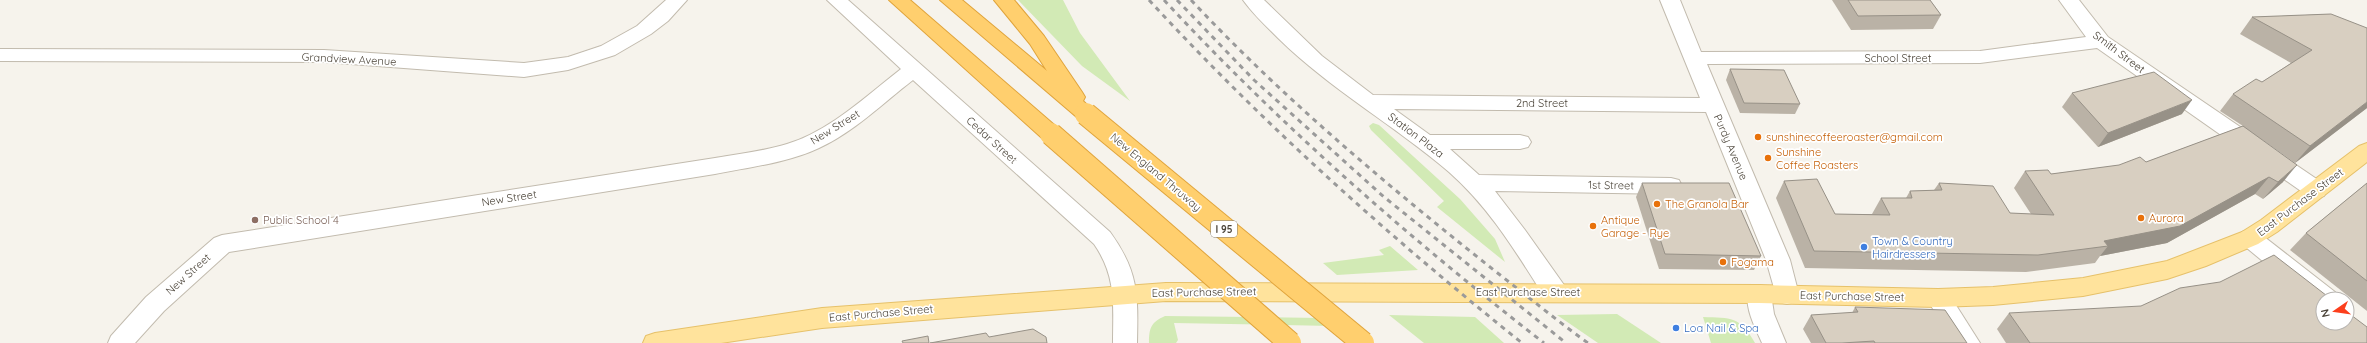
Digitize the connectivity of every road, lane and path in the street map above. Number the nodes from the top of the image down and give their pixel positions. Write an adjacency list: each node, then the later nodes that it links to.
1 (677, 0): 10 (street, Grandview Avenue)
2 (837, 0): 12 (street, Cedar Street)
3 (899, 0): 34 (highway, bridge)
4 (950, 0): 15 (highway, New England Thruway / I 95)
5 (1004, 0): 15 (highway)
6 (1257, 0): 13 (street, Station Plaza)
7 (1670, 0): 11 (street, Purdy Avenue)
8 (2069, 0): 9 (street, Smith Street)
9 (2101, 41): 11 (street, School Street); 23 (street, Smith Street)
10 (0, 55)
11 (1694, 58): 14 (street, Purdy Avenue)
12 (913, 70): 27 (street, Cedar Street); 31 (street, New Street)
13 (1370, 102): 14 (street, 2nd Street); 16 (street, Station Plaza)
14 (1713, 105): 22 (street, Purdy Avenue)
15 (1086, 114): 35 (highway, New England Thruway / I 95, bridge)
16 (1427, 142): 17 (street); 19 (street, Station Plaza)
17 (1520, 142)
18 (2367, 151): 23 (main road, East Purchase Street)
19 (1474, 183): 20 (street, 1st Street); 26 (street, Station Plaza)
20 (1693, 187)
21 (1725, 187): 22 (street)
22 (1748, 188): 29 (street, Purdy Avenue)
23 (2316, 190): 24 (main road, East Purchase Street)
24 (2250, 238): 25 (street); 30 (main road, East Purchase Street)
25 (2316, 291)
26 (1555, 292): 27 (main road, East Purchase Street); 28 (main road, East Purchase Street)
27 (1125, 294): 32 (main road, East Purchase Street); 33 (street, Cedar Street)
28 (1759, 294): 29 (main road, East Purchase Street); 36 (street)
29 (1787, 294): 30 (main road, East Purchase Street)
30 (1938, 298): 37 (street)
31 (120, 343)
32 (655, 343)
33 (1124, 343)
34 (1290, 343)
35 (1363, 343)
36 (1774, 343)
37 (1968, 343)

